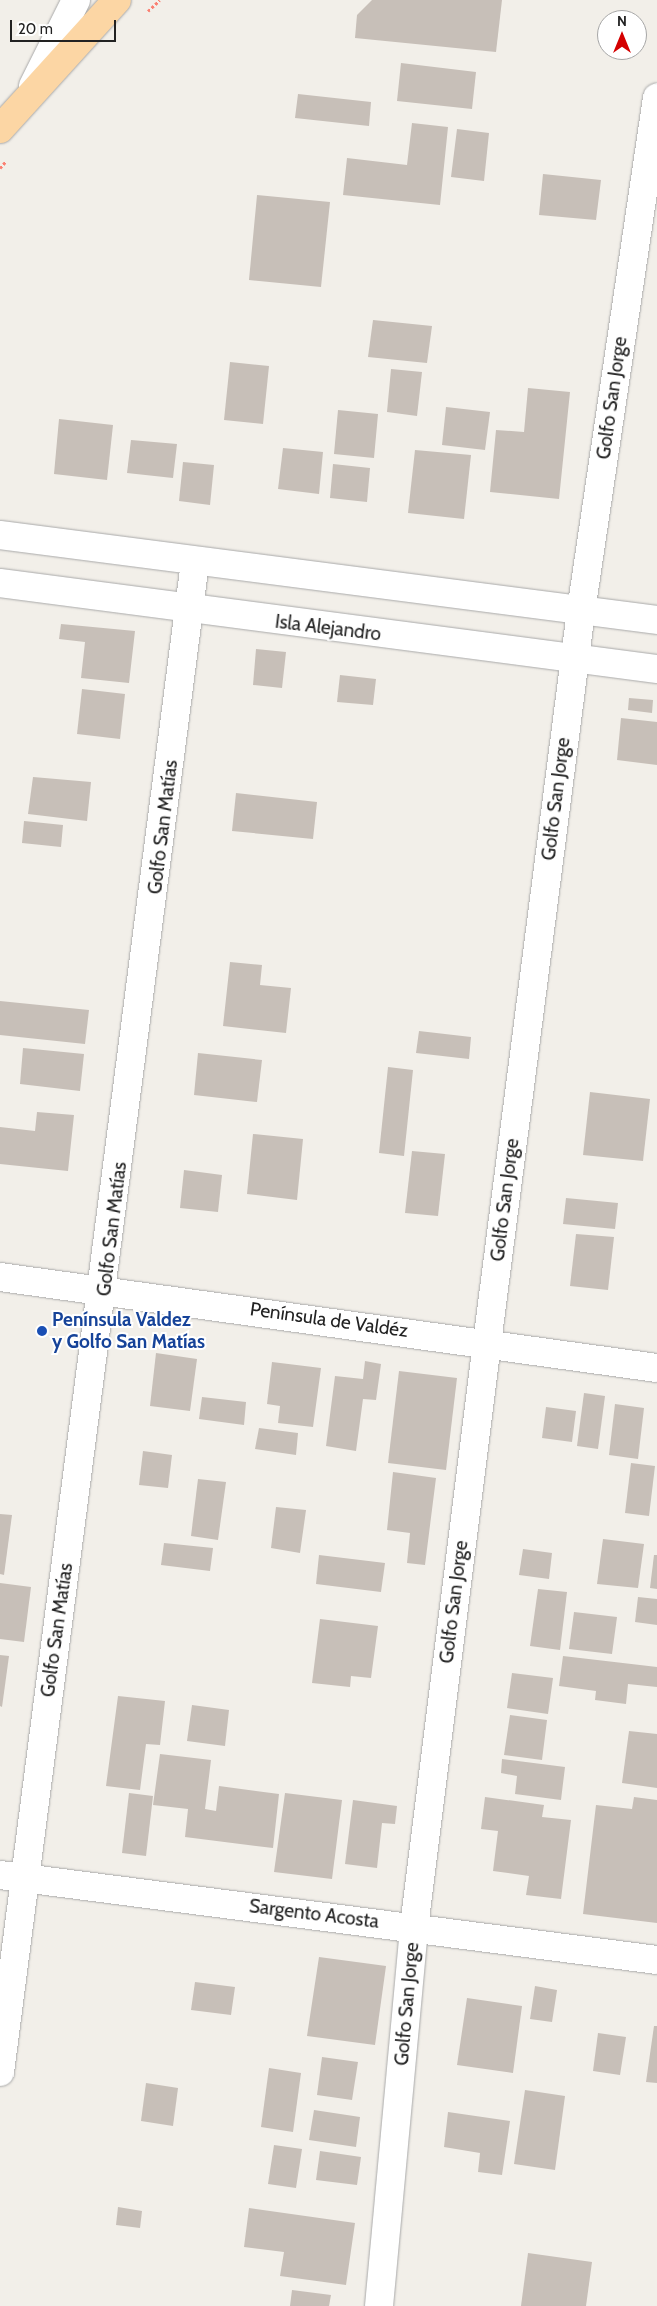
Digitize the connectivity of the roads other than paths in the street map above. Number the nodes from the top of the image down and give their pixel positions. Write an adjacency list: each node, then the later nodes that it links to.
1 (76, 0): 4 (street)
2 (117, 0): 4 (main road)
3 (657, 98): 10 (street, Golfo San Jorge)
4 (22, 104): 5 (main road)
5 (0, 128)
6 (0, 535): 7 (street)
7 (195, 563): 9 (street, Golfo San Matías); 10 (street)
8 (0, 583): 9 (street, Isla Alejandro)
9 (190, 610): 12 (street, Isla Alejandro); 15 (street, Golfo San Matías)
10 (581, 611): 11 (street); 12 (street, Golfo San Jorge)
11 (657, 620)
12 (574, 659): 13 (street, Isla Alejandro); 16 (street, Golfo San Jorge)
13 (657, 669)
14 (0, 1276): 15 (street, Península de Valdéz)
15 (104, 1288): 16 (street, Península de Valdéz); 18 (street, Golfo San Matías)
16 (486, 1343): 17 (street, Península de Valdéz); 19 (street, Golfo San Jorge)
17 (657, 1368)
18 (11, 1876): 19 (street, Sargento Acosta); 21 (street, Golfo San Matías)
19 (414, 1927): 20 (street, Sargento Acosta); 22 (street, Golfo San Jorge)
20 (657, 1960)
21 (0, 2072)
22 (379, 2306)

